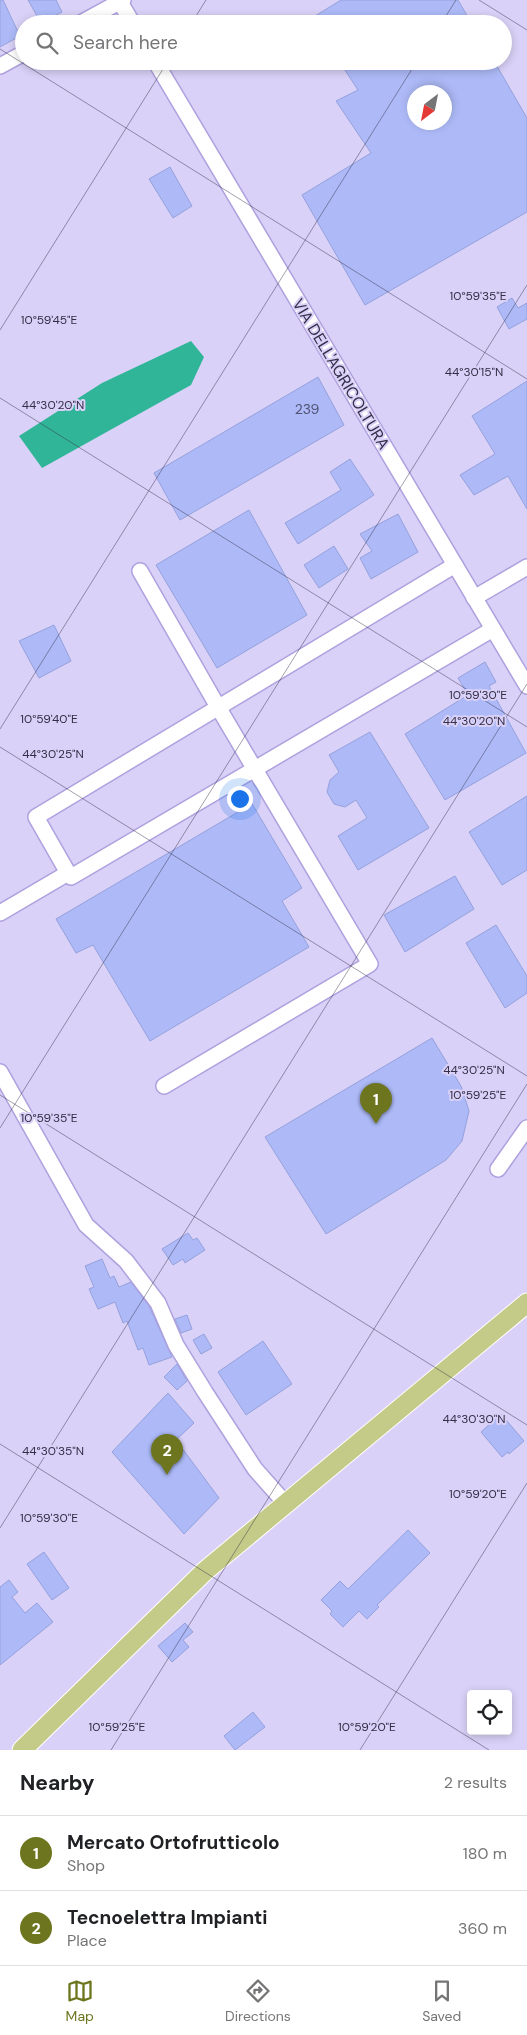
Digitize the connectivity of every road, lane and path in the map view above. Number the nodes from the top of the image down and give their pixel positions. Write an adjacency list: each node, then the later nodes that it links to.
1 (121, 1): 2 (street); 3 (street)
2 (95, 15)
3 (128, 15)
4 (15, 58): 5 (street)
5 (0, 66)
6 (160, 70): 7 (street, VIA DELL'AGRICOLTURA)
7 (455, 565): 10 (street, VIA DELL'AGRICOLTURA); 13 (street)
8 (527, 567): 10 (street)
9 (140, 571): 13 (street)
10 (474, 598): 11 (street, VIA DELL'AGRICOLTURA)
11 (493, 629): 12 (street, VIA DELL'AGRICOLTURA); 14 (street)
12 (527, 686)
13 (218, 707): 14 (street); 15 (street)
14 (255, 769): 15 (street); 18 (street)
15 (68, 873): 16 (street)
16 (0, 913)
17 (0, 1072): 22 (street)
18 (164, 1086)
19 (527, 1128): 20 (street)
20 (498, 1170)
21 (527, 1303): 22 (main road)
22 (286, 1504): 23 (main road)
23 (22, 1750)

